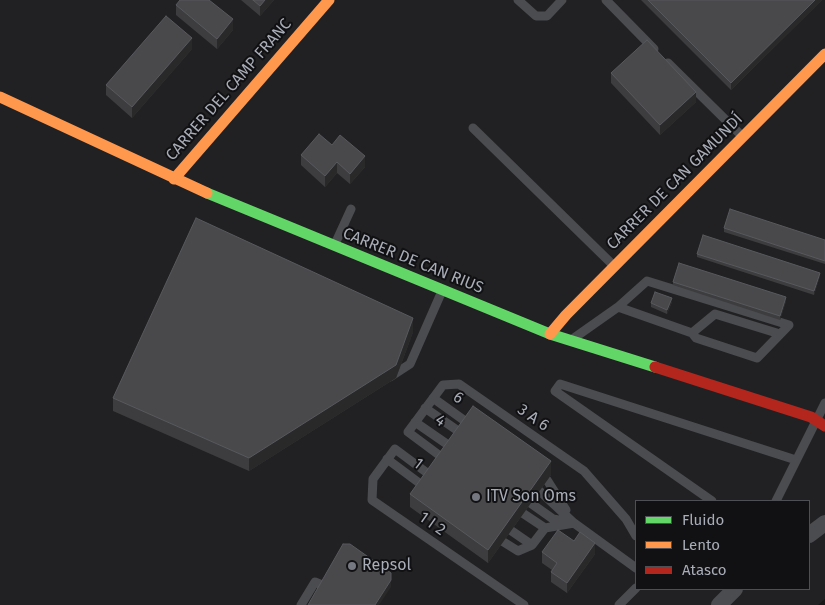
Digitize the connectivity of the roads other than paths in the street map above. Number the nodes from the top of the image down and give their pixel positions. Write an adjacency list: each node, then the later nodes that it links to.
1 (329, 0): 9 (street, CARRER DEL CAMP FRANC)
2 (518, 0): 3 (lane)
3 (562, 0)
4 (606, 0): 8 (lane)
5 (825, 54): 8 (street, CARRER DE CAN GAMUNDÍ)
6 (0, 97): 9 (street, CARRER DE CAN RIUS)
7 (473, 128): 12 (lane)
8 (743, 137): 12 (street, CARRER DE CAN GAMUNDÍ)
9 (174, 179): 11 (street, CARRER DE CAN RIUS)
10 (351, 209): 11 (lane)
11 (334, 246): 13 (street, CARRER DE CAN RIUS)
12 (614, 266): 16 (street, CARRER DE CAN GAMUNDÍ)
13 (442, 290): 16 (street, CARRER DE CAN RIUS); 19 (lane)
14 (618, 307): 15 (lane); 17 (lane); 18 (lane)
15 (692, 333): 17 (lane); 17 (lane)
16 (550, 334): 18 (street, CARRER DE CAN RIUS)
17 (780, 334)
18 (570, 341): 24 (street, CARRER DE CAN RIUS)
19 (377, 384)
20 (433, 398): 22 (lane, 3 A 6); 25 (lane, 6); 44 (lane, 3 A 6)
21 (825, 403): 24 (lane)
22 (425, 408): 23 (lane, 3 A 6); 26 (lane)
23 (415, 422): 27 (lane, 4); 30 (lane, 3 A 6)
24 (820, 423): 29 (lane)
25 (477, 429)
26 (470, 440)
27 (460, 454)
28 (387, 459): 33 (lane, 1 I 2); 34 (lane, 1); 52 (lane, 1 I 2)
29 (796, 460): 36 (lane); 37 (lane)
30 (452, 464)
31 (532, 469): 40 (lane)
32 (525, 479): 40 (lane)
33 (440, 482)
34 (432, 492)
35 (515, 492): 40 (lane)
36 (711, 500)
37 (776, 500)
38 (507, 503): 42 (lane)
39 (495, 520): 46 (lane)
40 (574, 522): 42 (lane); 47 (lane)
41 (825, 523): 45 (street)
42 (545, 528): 46 (lane)
43 (487, 531): 46 (lane)
44 (635, 534)
45 (810, 534)
46 (532, 545)
47 (635, 567)
48 (635, 589): 53 (lane)
49 (734, 590): 54 (street)
50 (340, 593): 51 (lane)
51 (301, 605)
52 (524, 605)
53 (619, 605)
54 (719, 605)

